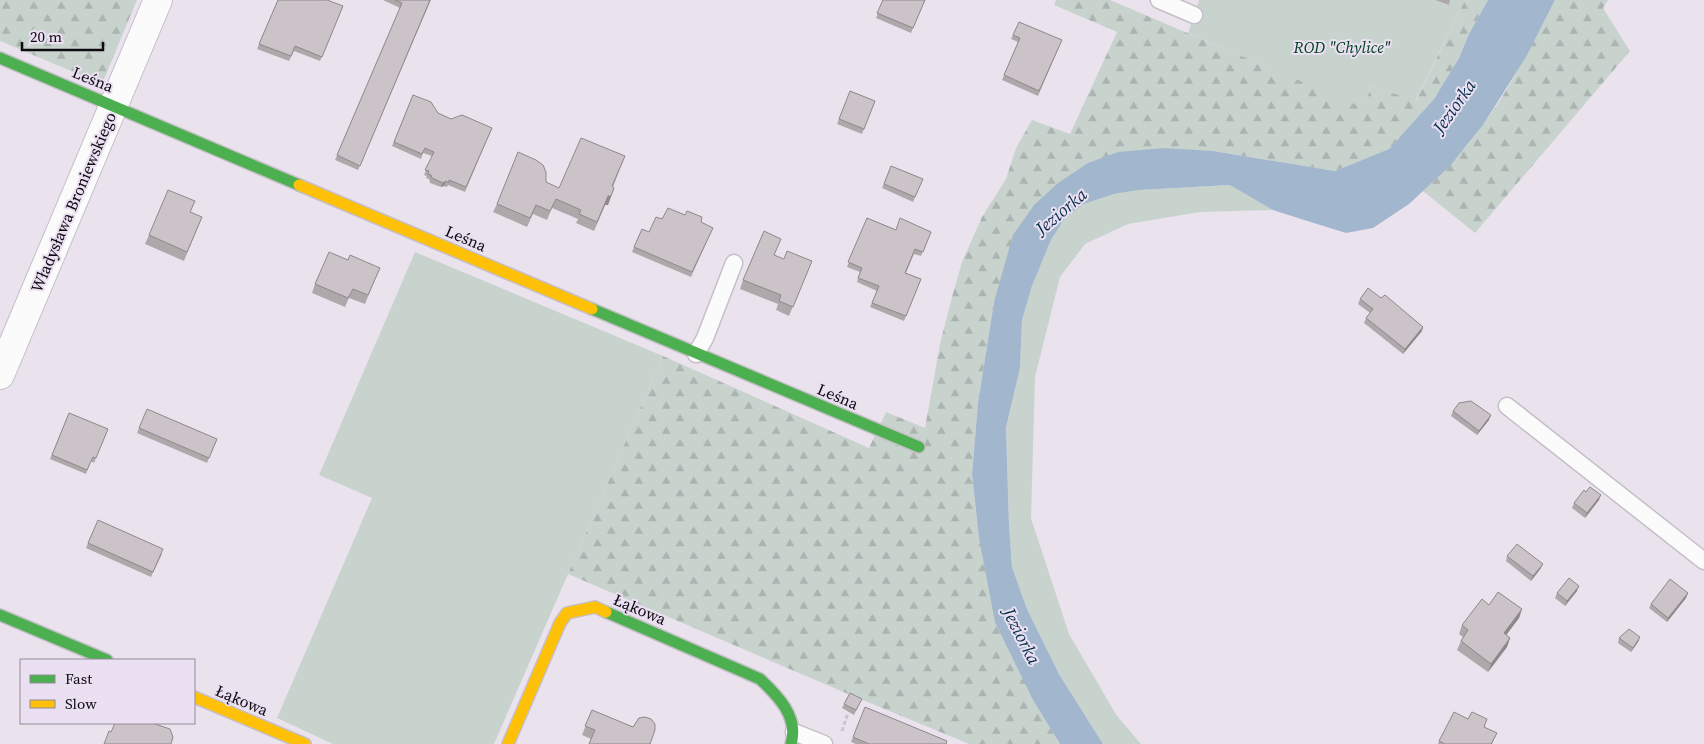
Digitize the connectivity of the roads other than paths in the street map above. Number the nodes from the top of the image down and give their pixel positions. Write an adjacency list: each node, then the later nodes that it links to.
1 (158, 0): 5 (street, Władysława Broniewskiego)
2 (1159, 0): 3 (lane)
3 (1194, 15)
4 (0, 58): 5 (street, Leśna)
5 (114, 106): 7 (street, Leśna); 8 (street, Władysława Broniewskiego)
6 (734, 263): 7 (lane)
7 (696, 354): 10 (street, Leśna)
8 (0, 375)
9 (1507, 406): 11 (lane)
10 (918, 447)
11 (1704, 561)
12 (0, 615): 13 (street)
13 (105, 659)
14 (195, 697): 17 (street, Łąkowa)
15 (792, 738): 16 (lane); 18 (street, Łąkowa)
16 (821, 743)
17 (305, 744)
18 (508, 744)

